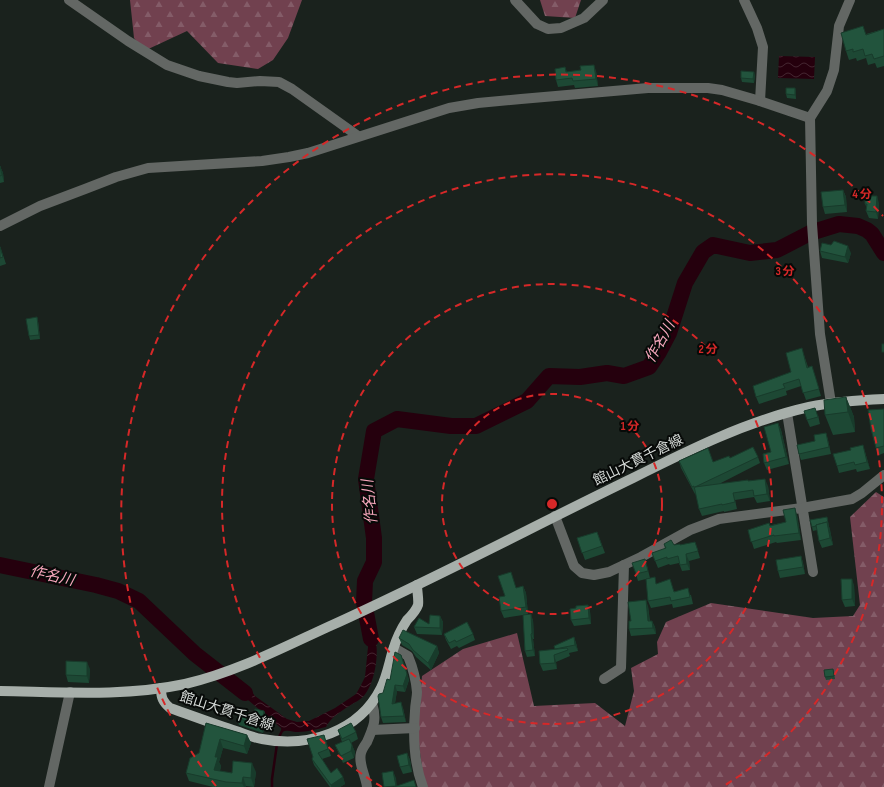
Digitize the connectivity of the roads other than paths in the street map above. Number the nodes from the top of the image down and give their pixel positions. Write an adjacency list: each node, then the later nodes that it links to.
1 (69, 0): 8 (street)
2 (515, 0): 3 (street)
3 (603, 0)
4 (744, 0): 6 (street)
5 (850, 0): 7 (street)
6 (760, 101): 7 (street); 8 (street)
7 (810, 118): 11 (street)
8 (358, 136): 9 (street)
9 (0, 226)
10 (884, 399): 11 (main road, 館山大貫千倉線)
11 (831, 404): 12 (main road, 館山大貫千倉線)
12 (787, 413): 14 (street); 15 (main road, 館山大貫千倉線)
13 (884, 475): 14 (street)
14 (802, 508): 16 (street); 17 (street)
15 (556, 516): 16 (street); 18 (main road, 館山大貫千倉線)
16 (624, 565): 20 (street)
17 (812, 572)
18 (417, 584): 19 (main road, 館山大貫千倉線); 21 (main road, 館山大貫千倉線)
19 (394, 648): 24 (main road, 館山大貫千倉線); 25 (street)
20 (604, 679)
21 (161, 688): 23 (main road, 館山大貫千倉線); 24 (main road, 館山大貫千倉線)
22 (0, 691): 23 (main road, 館山大貫千倉線)
23 (70, 692): 27 (street)
24 (372, 703): 26 (street)
25 (415, 728): 26 (street); 29 (street)
26 (372, 730): 28 (street)
27 (49, 787)
28 (367, 787)
29 (423, 787)

